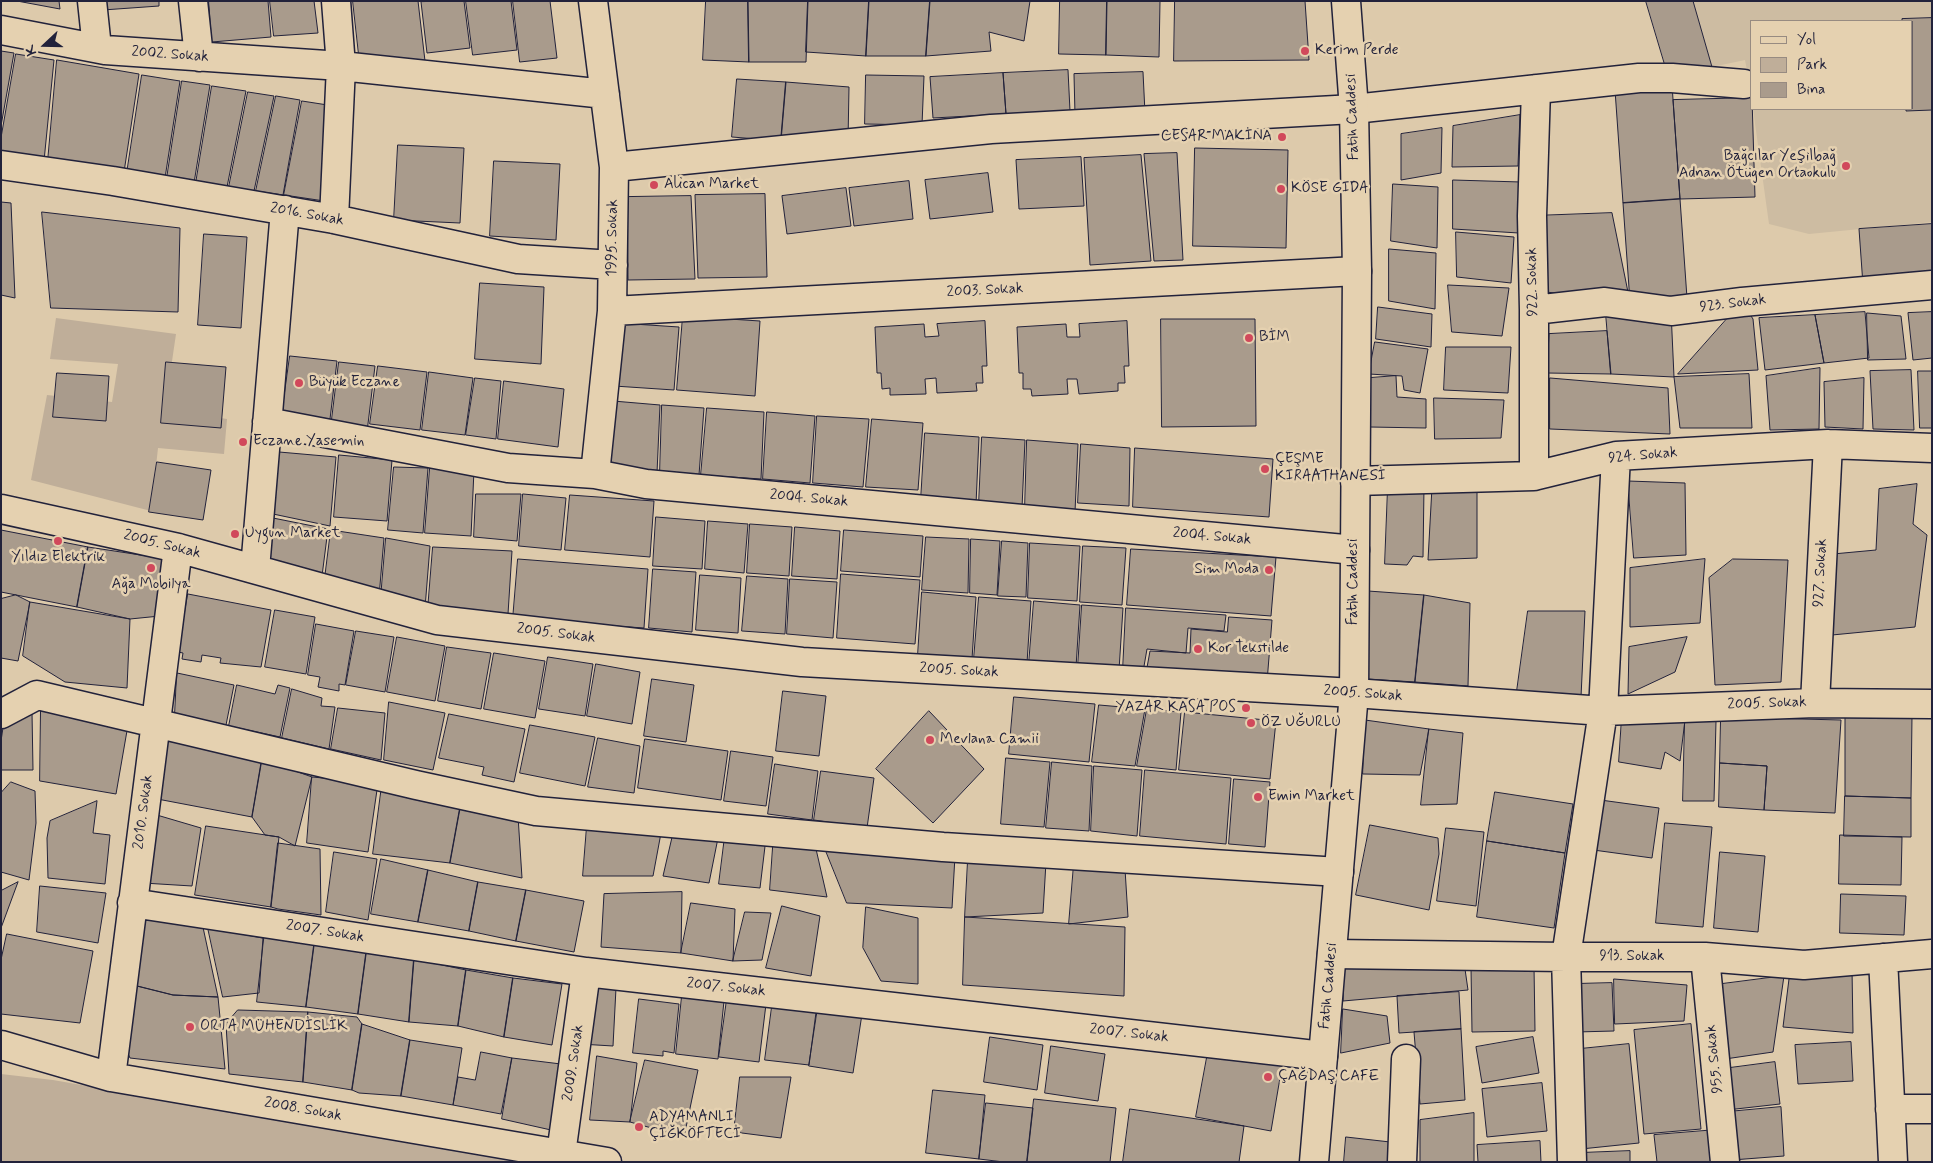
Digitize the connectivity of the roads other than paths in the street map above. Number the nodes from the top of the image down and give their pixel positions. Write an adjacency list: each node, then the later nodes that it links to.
1 (92, 1): 7 (street)
2 (193, 1): 8 (street)
3 (336, 1): 9 (street)
4 (593, 1): 12 (street, 1995. Sokak)
5 (1346, 1): 13 (street, Fatih Caddesi)
6 (1, 30): 7 (street, 2002. Sokak)
7 (97, 48): 8 (street, 2002. Sokak)
8 (199, 56): 9 (street, 2002. Sokak)
9 (341, 66): 12 (street, 2002. Sokak); 17 (street)
10 (1744, 84): 11 (street)
11 (1536, 89): 13 (street); 21 (street, 922. Sokak)
12 (605, 94): 15 (street, 1995. Sokak)
13 (1354, 109): 15 (street); 19 (street, Fatih Caddesi)
14 (1, 165): 16 (street, 2016. Sokak)
15 (614, 166): 18 (street, 1995. Sokak)
16 (285, 210): 17 (street, 2016. Sokak); 23 (street)
17 (334, 219): 18 (street, 2016. Sokak)
18 (613, 265): 22 (street, 1995. Sokak)
19 (1357, 271): 22 (street, 2003. Sokak); 29 (street, Fatih Caddesi)
20 (1932, 285): 21 (street, 923. Sokak)
21 (1534, 310): 28 (street, 922. Sokak)
22 (612, 311): 27 (street, 1995. Sokak)
23 (267, 422): 27 (street, 2004. Sokak); 33 (street)
24 (1828, 444): 25 (street, 924. Sokak); 26 (street, 924. Sokak); 35 (street, 927. Sokak)
25 (1932, 448)
26 (1616, 456): 28 (street, 924. Sokak); 37 (street)
27 (595, 474): 32 (street, 2004. Sokak)
28 (1534, 476): 29 (street, 924. Sokak)
29 (1355, 481): 32 (street, Fatih Caddesi)
30 (1, 509): 31 (street, 2005. Sokak)
31 (178, 548): 33 (street, 2005. Sokak); 39 (street, 2010. Sokak)
32 (1354, 550): 34 (street, Fatih Caddesi)
33 (255, 569): 34 (street, 2005. Sokak)
34 (1354, 693): 37 (street, 2005. Sokak); 40 (street, Fatih Caddesi)
35 (1815, 703): 36 (street, 2005. Sokak); 37 (street, 2005. Sokak)
36 (1932, 704)
37 (1603, 711): 44 (street)
38 (1, 714): 39 (street)
39 (156, 724): 40 (street); 41 (street, 2010. Sokak)
40 (1339, 872): 42 (street, Fatih Caddesi)
41 (132, 903): 47 (street, 2007. Sokak); 51 (street, 2010. Sokak)
42 (1332, 954): 44 (street, 913. Sokak); 49 (street, Fatih Caddesi)
43 (1932, 954): 46 (street, 913. Sokak)
44 (1566, 957): 45 (street, 913. Sokak); 58 (street)
45 (1705, 957): 46 (street, 913. Sokak); 59 (street, 955. Sokak)
46 (1883, 958): 53 (street)
47 (586, 972): 49 (street, 2007. Sokak); 54 (street, 2009. Sokak)
48 (1, 1046): 51 (street, 2008. Sokak)
49 (1323, 1056): 56 (street, Fatih Caddesi)
50 (1406, 1059): 57 (street)
51 (111, 1077): 54 (street, 2008. Sokak)
52 (1932, 1108): 53 (street)
53 (1890, 1109): 60 (street)
54 (561, 1154): 55 (street, 2008. Sokak)
55 (607, 1162)
56 (1314, 1162)
57 (1402, 1162)
58 (1572, 1162)
59 (1725, 1162)
60 (1894, 1162)

